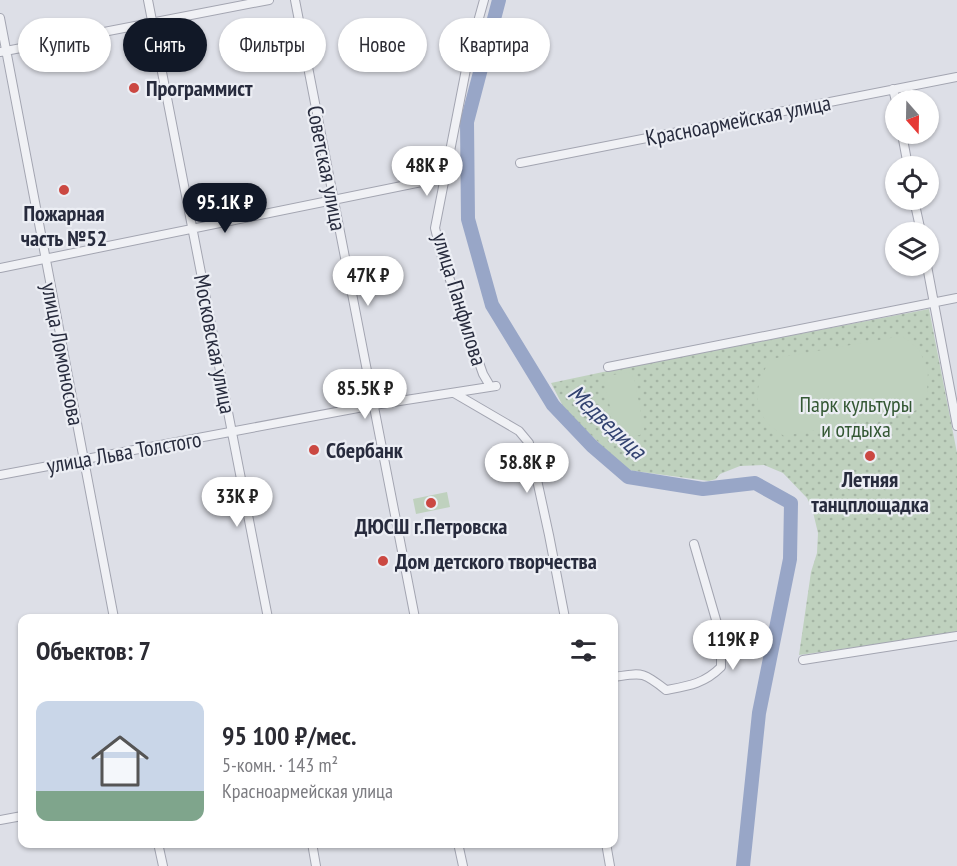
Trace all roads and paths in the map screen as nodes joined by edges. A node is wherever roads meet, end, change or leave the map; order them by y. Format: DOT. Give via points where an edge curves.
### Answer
graph roads {
  1 [pos="148,0"];
  2 [pos="269,0"];
  3 [pos="295,0"];
  4 [pos="484,0"];
  5 [pos="0,18"];
  6 [pos="152,18"];
  7 [pos="174,18"];
  8 [pos="123,28"];
  9 [pos="3,51"];
  10 [pos="163,72"];
  11 [pos="957,77"];
  12 [pos="893,89"];
  13 [pos="520,163"];
  14 [pos="446,177"];
  15 [pos="334,200"];
  16 [pos="192,227"];
  17 [pos="45,258"];
  18 [pos="0,268"];
  19 [pos="929,276"];
  20 [pos="957,298"];
  21 [pos="934,302"];
  22 [pos="608,367"];
  23 [pos="493,386"];
  24 [pos="454,393"];
  25 [pos="374,405"];
  26 [pos="957,426"];
  27 [pos="231,432"];
  28 [pos="83,459"];
  29 [pos="0,475"];
  30 [pos="694,544"];
  31 [pos="113,614"];
  32 [pos="267,614"];
  33 [pos="414,614"];
  34 [pos="564,614"];
  35 [pos="957,636"];
  36 [pos="803,660"];
  37 [pos="618,676"];
  38 [pos="18,817"];
  39 [pos="0,820"];
  40 [pos="159,848"];
  41 [pos="313,848"];
  42 [pos="459,848"];
  43 [pos="607,848"];
  44 [pos="163,866"];
  45 [pos="316,866"];
  46 [pos="462,866"];
  47 [pos="610,866"];
  1 -- 6 [label="street, Московская улица"];
  2 -- 7 [label="street"];
  3 -- 15 [label="street, Советская улица"];
  4 -- 14 [label="street, улица Панфилова" via="469,54"];
  5 -- 9 [label="street, улица Ломоносова"];
  8 -- 9 [label="street"];
  9 -- 17 [label="street, улица Ломоносова"];
  10 -- 16 [label="street, Московская улица"];
  11 -- 12 [label="street, Красноармейская улица"];
  12 -- 13 [label="street, Красноармейская улица"];
  14 -- 15 [label="street"];
  14 -- 23 [label="street, улица Панфилова" via="435,228 483,374"];
  15 -- 16 [label="street"];
  15 -- 25 [label="street, Советская улица"];
  16 -- 17 [label="street"];
  16 -- 27 [label="street, Московская улица"];
  17 -- 18 [label="street"];
  17 -- 28 [label="street, улица Ломоносова"];
  19 -- 21 [label="street"];
  20 -- 21 [label="street"];
  21 -- 22 [label="street"];
  21 -- 26 [label="street"];
  23 -- 24 [label="street, улица Льва Толстого"];
  24 -- 25 [label="street, улица Льва Толстого"];
  24 -- 34 [label="street, улица Панфилова" via="519,431 529,443"];
  25 -- 27 [label="street, улица Льва Толстого"];
  25 -- 33 [label="street, Советская улица"];
  27 -- 28 [label="street, улица Льва Толстого"];
  27 -- 32 [label="street, Московская улица"];
  28 -- 29 [label="street, улица Льва Толстого"];
  28 -- 31 [label="street, улица Ломоносова"];
  30 -- 37 [label="street" via="721,637 721,667 710,678 666,690 642,673"];
  35 -- 36 [label="street"];
  38 -- 39 [label="street"];
  40 -- 44 [label="street"];
  41 -- 45 [label="street"];
  42 -- 46 [label="street"];
  43 -- 47 [label="street"];
}
